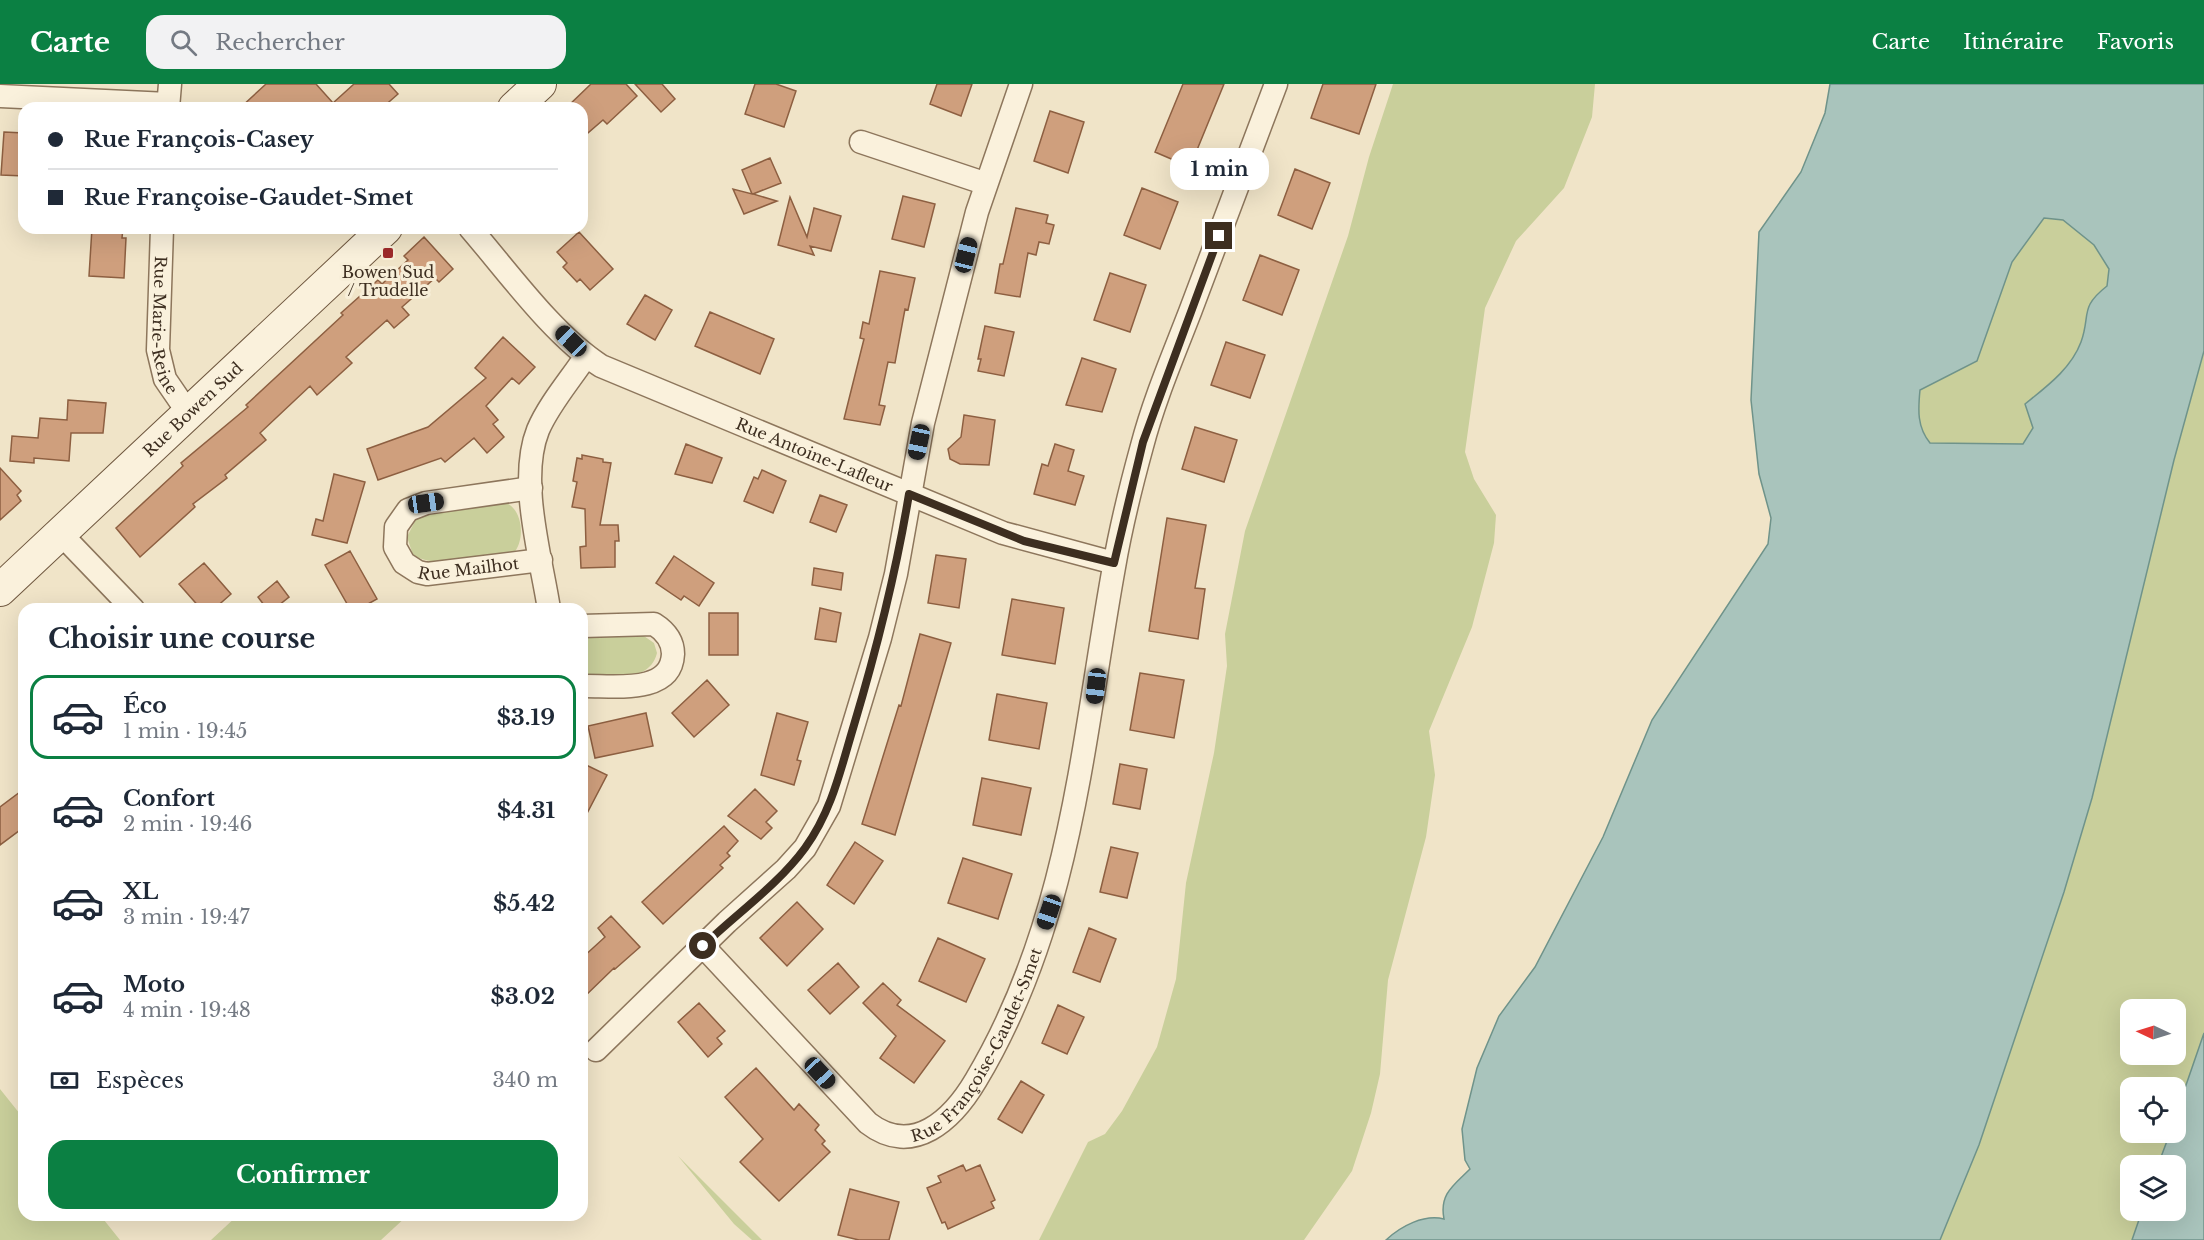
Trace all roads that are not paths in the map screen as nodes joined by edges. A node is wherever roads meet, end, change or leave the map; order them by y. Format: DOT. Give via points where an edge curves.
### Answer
graph roads {
  1 [pos="540,84"];
  2 [pos="1020,84"];
  3 [pos="1276,84"];
  4 [pos="0,96"];
  5 [pos="168,99"];
  6 [pos="520,102"];
  7 [pos="861,142"];
  8 [pos="984,183"];
  9 [pos="162,234"];
  10 [pos="380,234"];
  11 [pos="475,234"];
  12 [pos="586,356"];
  13 [pos="189,414"];
  14 [pos="531,488"];
  15 [pos="909,494"];
  16 [pos="60,533"];
  17 [pos="541,560"];
  18 [pos="1114,563"];
  19 [pos="0,591"];
  20 [pos="127,603"];
  21 [pos="548,603"];
  22 [pos="588,627"];
  23 [pos="588,686"];
  24 [pos="703,946"];
  25 [pos="596,1050"];
  1 -- 6 [label="street"];
  2 -- 8 [label="street"];
  3 -- 18 [label="street, Rue Françoise-Gaudet-Smet" via="1143,442"];
  4 -- 5 [label="street"];
  7 -- 8 [label="street"];
  8 -- 15 [label="street" via="932,385"];
  9 -- 13 [label="street, Rue Marie-Reine" via="158,350 165,379"];
  10 -- 13 [label="street, Rue Bowen Sud"];
  11 -- 12 [label="street, Rue Antoine-Lafleur"];
  12 -- 14 [label="street, Rue Mailhot" via="539,429 530,468"];
  12 -- 15 [label="street, Rue Antoine-Lafleur" via="621,375"];
  13 -- 16 [label="street, Rue Bowen Sud"];
  14 -- 17 [label="street, Rue Mailhot"];
  14 -- 17 [label="street, Rue Mailhot" via="416,505 400,518 395,547 404,562 427,574"];
  15 -- 18 [label="street, Rue Antoine-Lafleur" via="1024,541"];
  15 -- 24 [label="street" via="896,574 880,638 829,806 805,848"];
  16 -- 19 [label="street, Rue Bowen Sud"];
  16 -- 20 [label="street"];
  17 -- 21 [label="street, Rue Mailhot"];
  18 -- 24 [label="street, Rue Françoise-Gaudet-Smet" via="1078,790 1049,912 1000,1040 967,1096 949,1117 918,1135 880,1133"];
  22 -- 23 [label="street" via="654,624 669,638 673,657 665,674 650,684"];
  24 -- 25 [label="street"];
}
